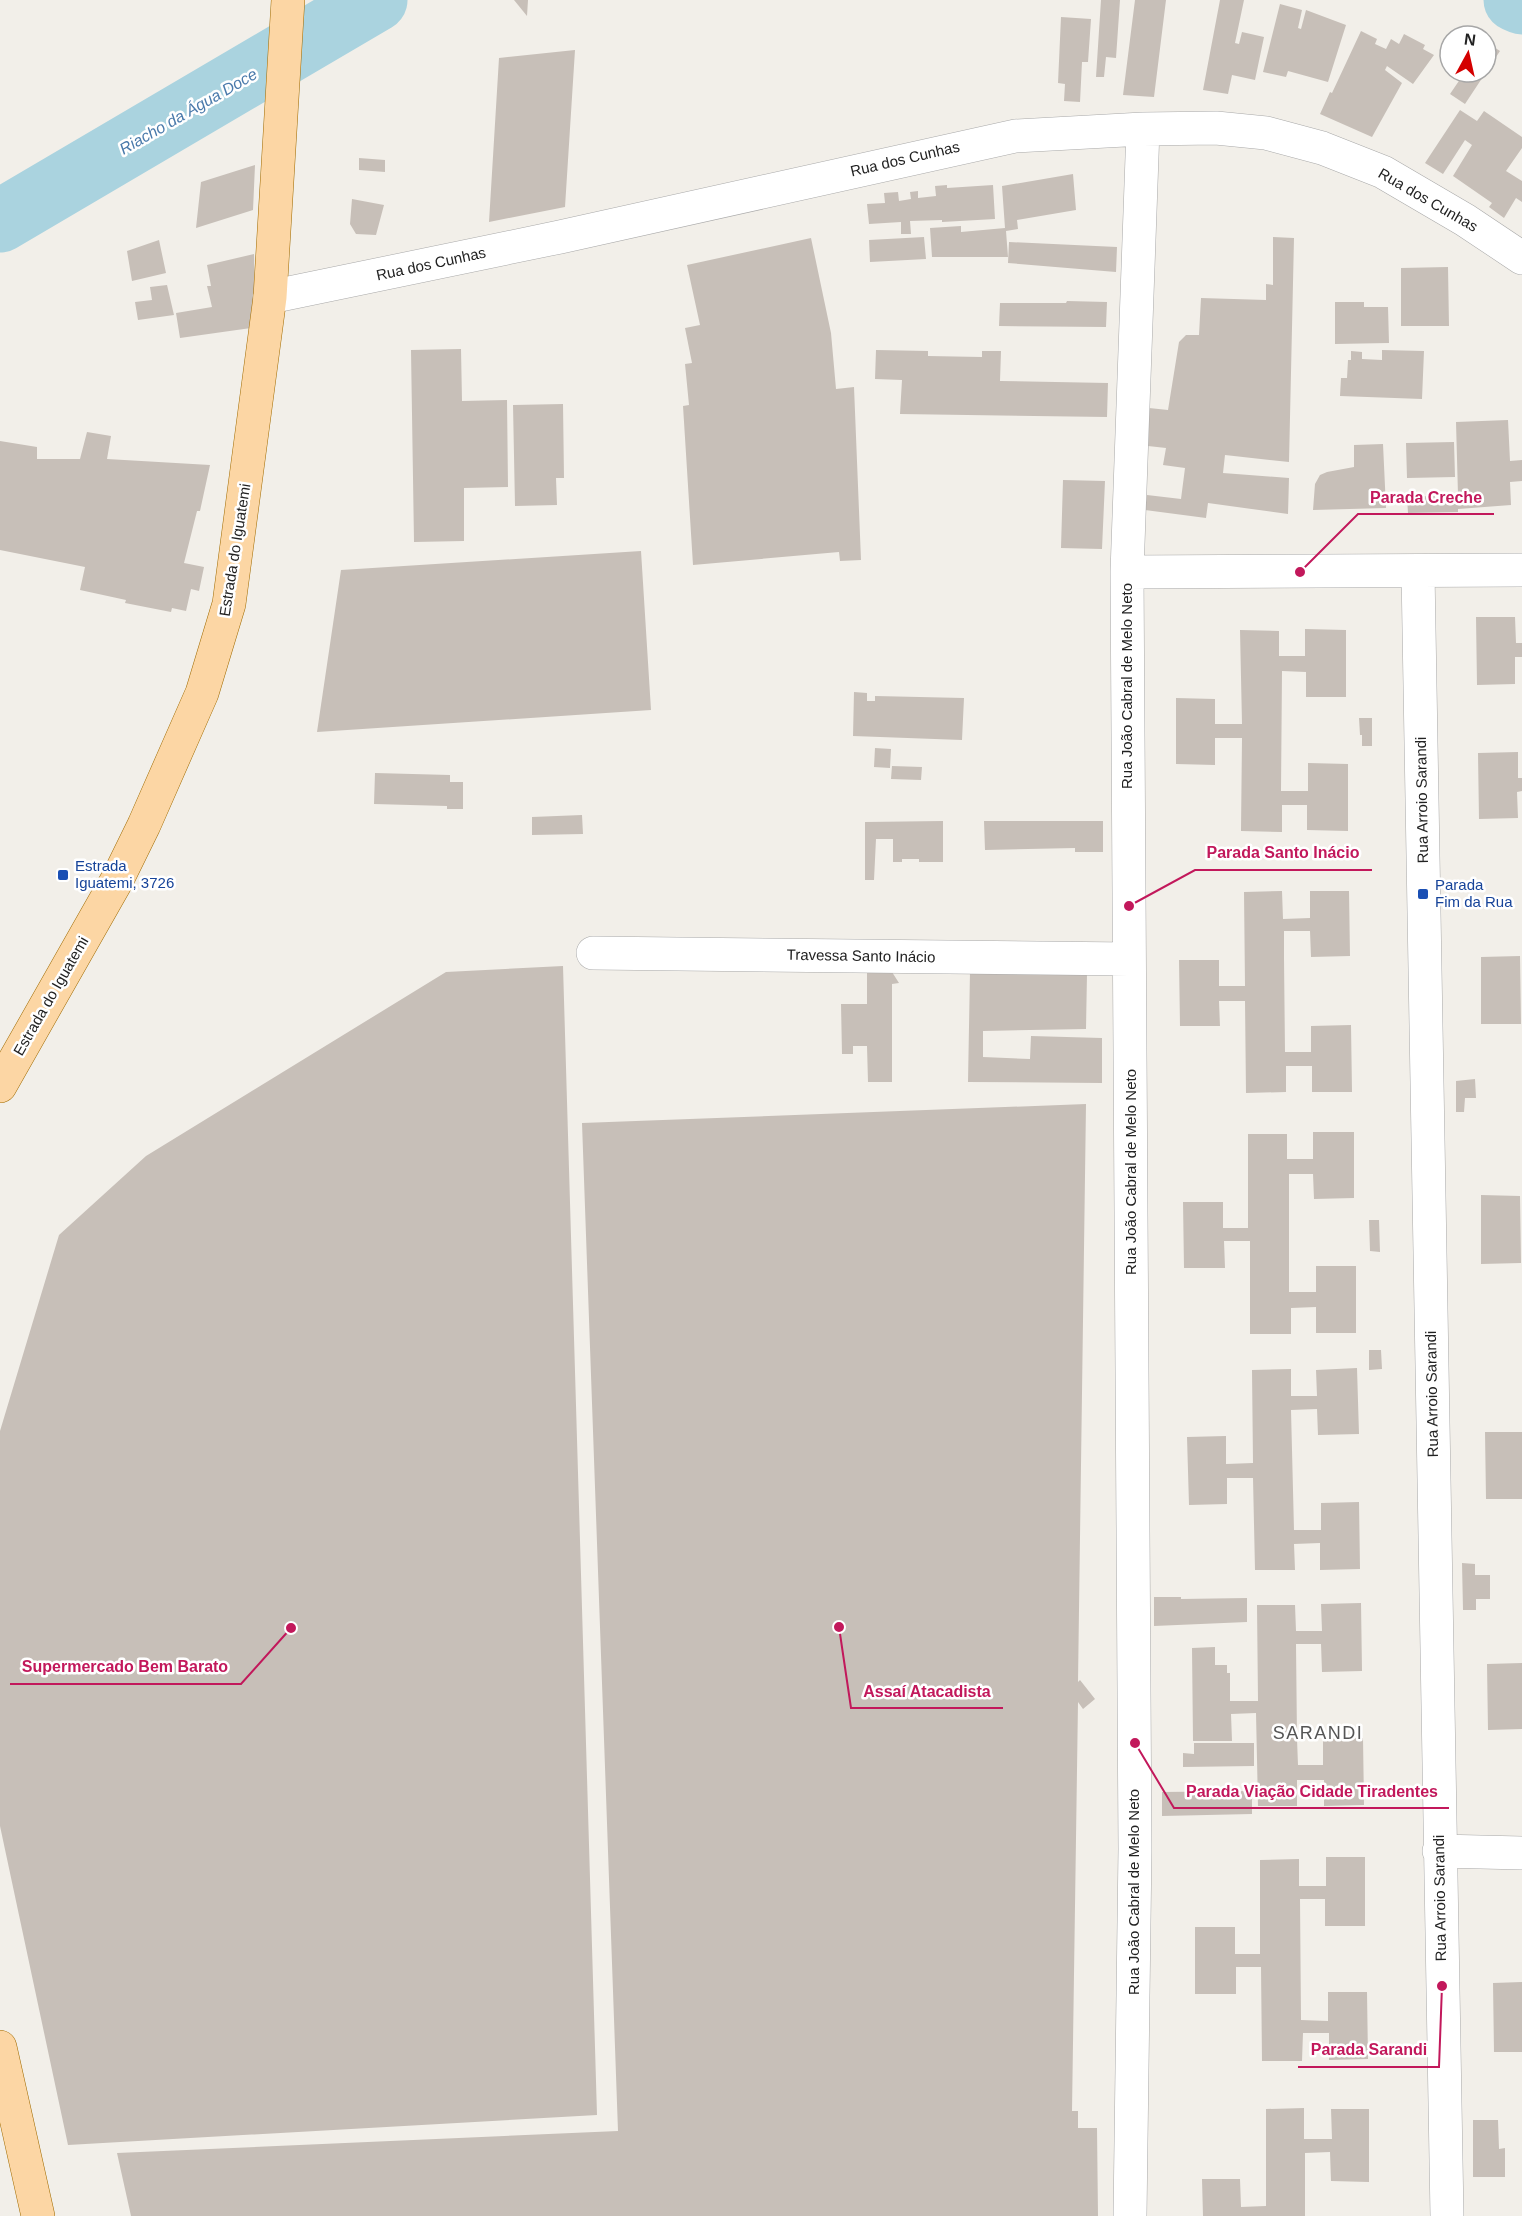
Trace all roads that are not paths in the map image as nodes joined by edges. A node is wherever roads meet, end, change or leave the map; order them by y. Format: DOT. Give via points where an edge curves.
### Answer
graph roads {
  1 [pos="288,0"];
  2 [pos="1143,129"];
  3 [pos="1522,258"];
  4 [pos="270,297"];
  5 [pos="1522,570"];
  6 [pos="1127,572"];
  7 [pos="1418,572"];
  8 [pos="593,952"];
  9 [pos="1129,959"];
  10 [pos="0,1086"];
  11 [pos="1439,1851"];
  12 [pos="1522,1852"];
  13 [pos="0,2047"];
  14 [pos="38,2216"];
  15 [pos="1130,2216"];
  16 [pos="1447,2216"];
  1 -- 4 [label="main road, Estrada do Iguatemi"];
  2 -- 3 [label="street, Rua dos Cunhas" via="1216,128 1266,133 1322,148 1383,172"];
  2 -- 4 [label="street, Rua dos Cunhas" via="1004,138"];
  2 -- 6 [label="street, Rua João Cabral de Melo Neto"];
  4 -- 10 [label="main road, Estrada do Iguatemi" via="229,604 202,693 117,880"];
  5 -- 7 [label="street"];
  6 -- 7 [label="street"];
  6 -- 9 [label="street, Rua João Cabral de Melo Neto"];
  7 -- 11 [label="street, Rua Arroio Sarandi"];
  8 -- 9 [label="street, Travessa Santo Inácio"];
  9 -- 15 [label="street, Rua João Cabral de Melo Neto" via="1135,1849"];
  11 -- 12 [label="street"];
  11 -- 16 [label="street, Rua Arroio Sarandi"];
  13 -- 14 [label="main road"];
}
